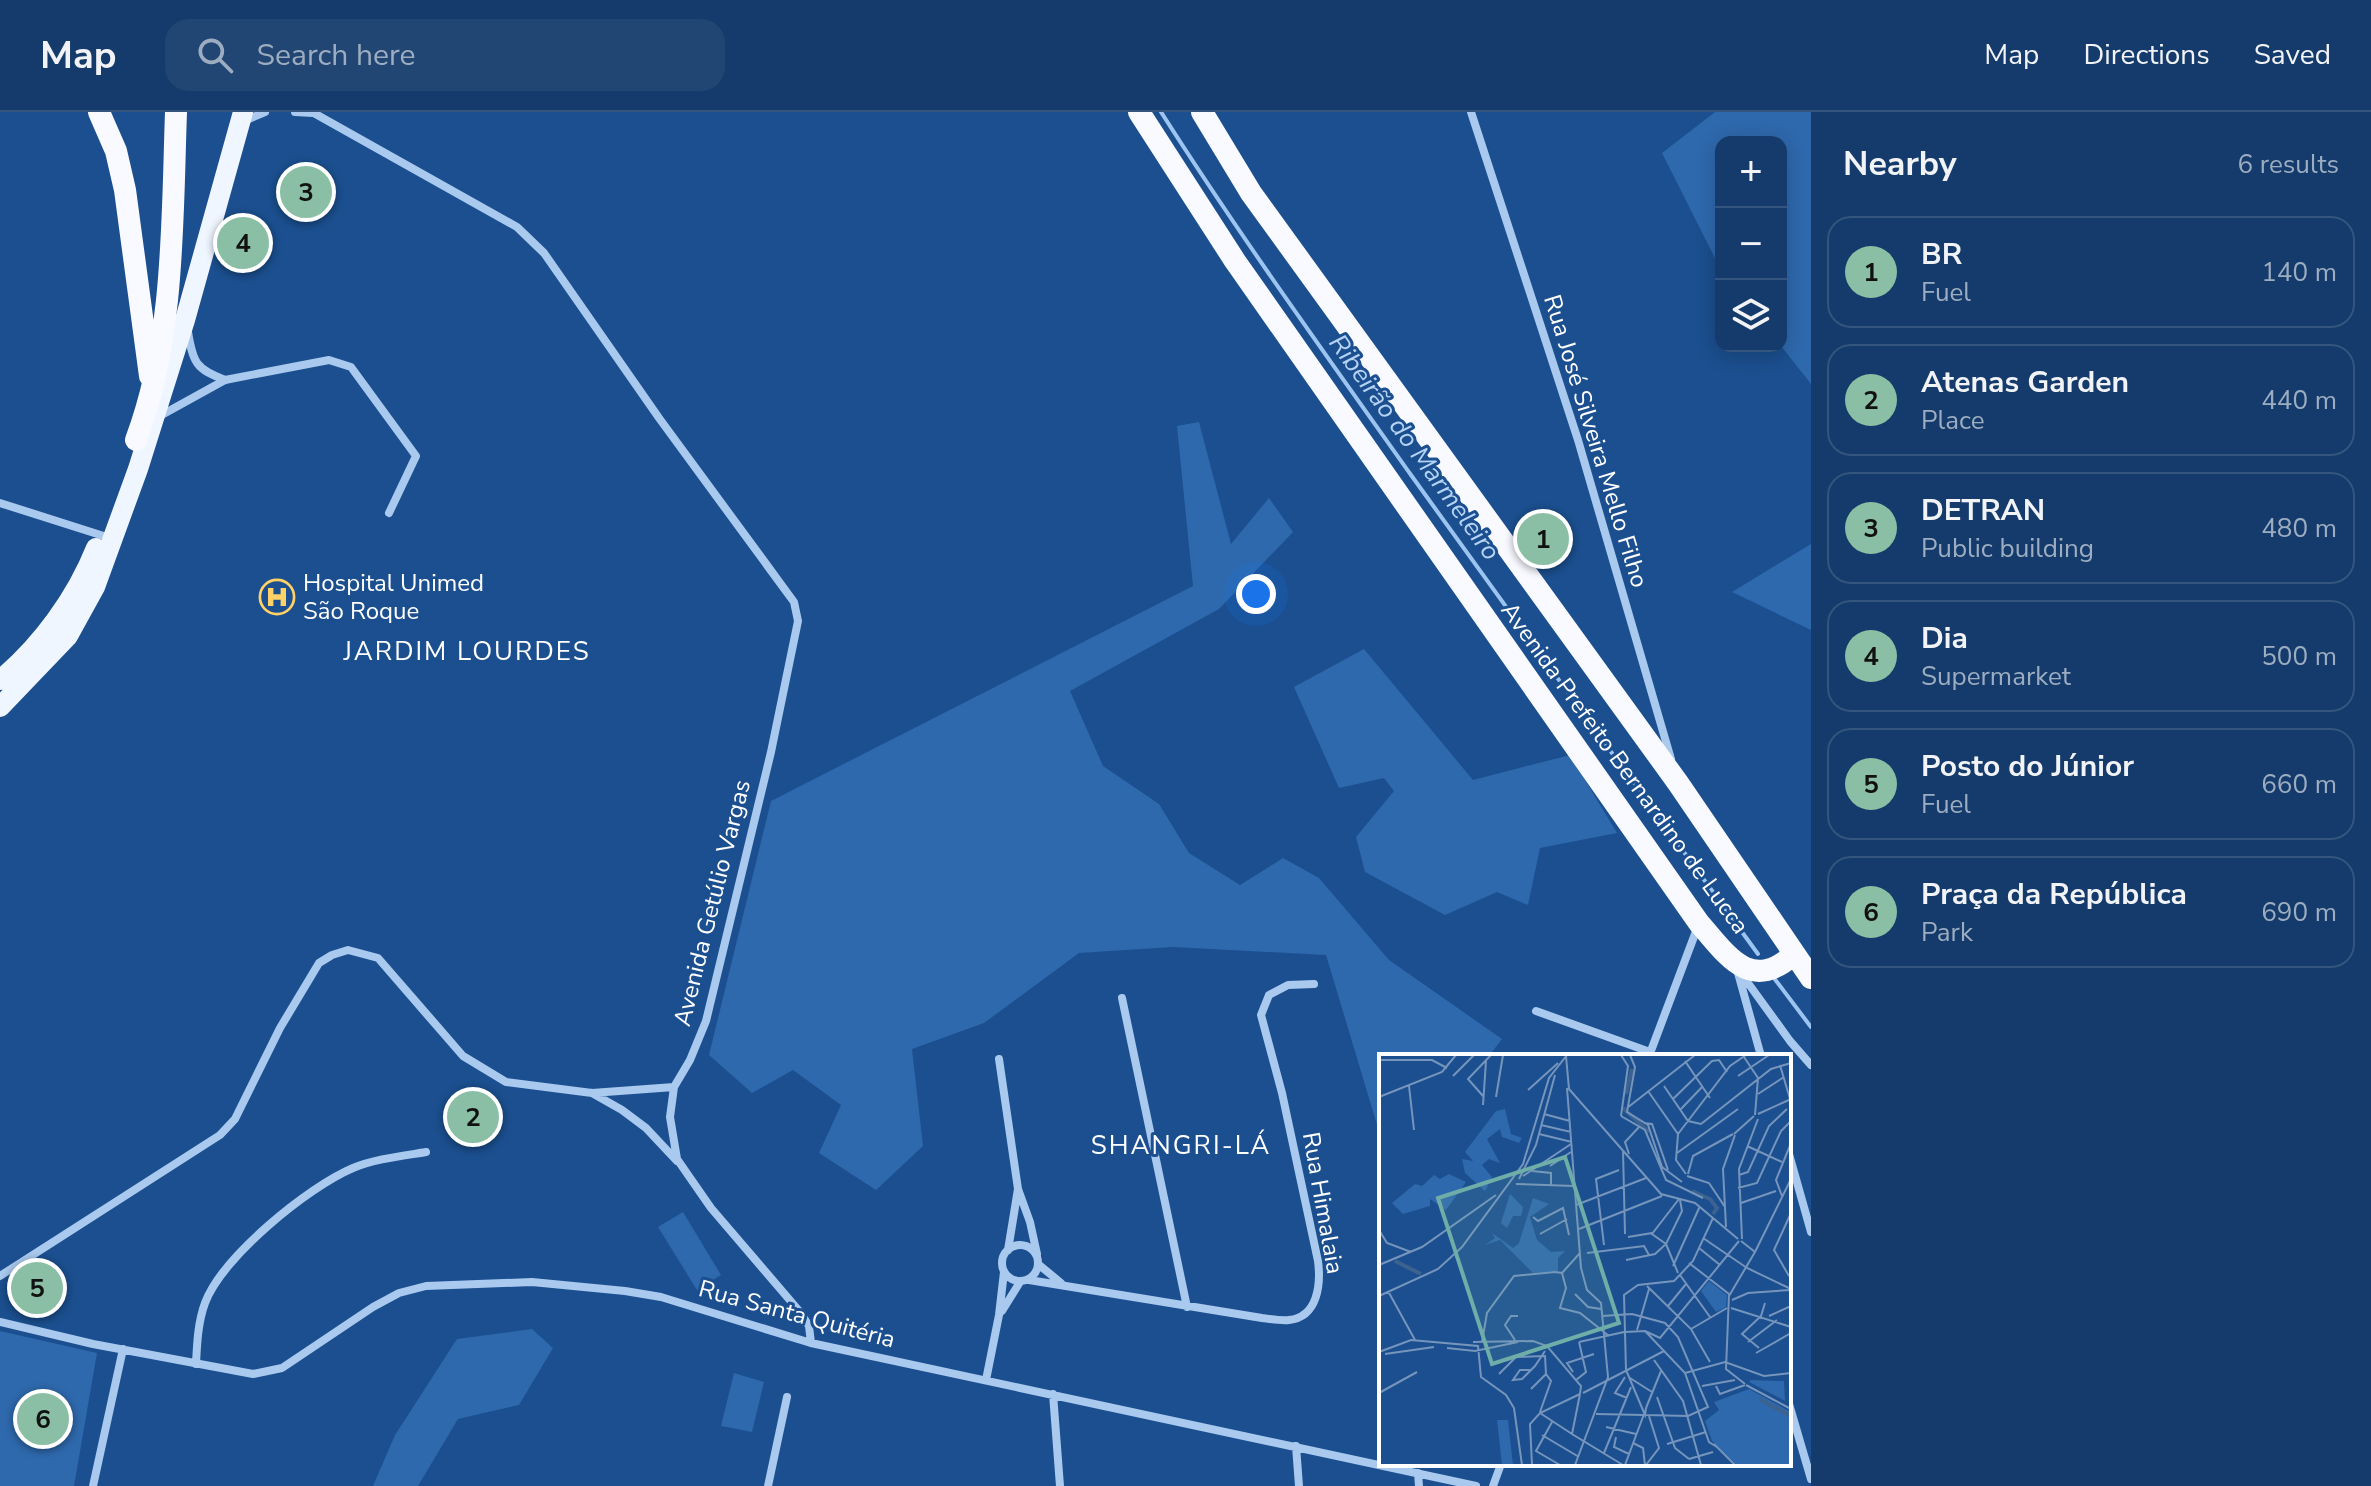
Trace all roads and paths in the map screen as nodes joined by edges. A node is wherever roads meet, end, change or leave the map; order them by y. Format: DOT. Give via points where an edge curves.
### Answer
graph roads {
  1 [pos="99,112"];
  2 [pos="176,112"];
  3 [pos="265,112"];
  4 [pos="295,112"];
  5 [pos="1139,112"];
  6 [pos="1202,112"];
  7 [pos="1471,112"];
  8 [pos="313,113"];
  9 [pos="242,117"];
  10 [pos="185,320"];
  11 [pos="225,380"];
  12 [pos="151,386"];
  13 [pos="154,419"];
  14 [pos="136,440"];
  15 [pos="0,503"];
  16 [pos="389,513"];
  17 [pos="107,537"];
  18 [pos="0,680"];
  19 [pos="0,707"];
  20 [pos="1678,783"];
  21 [pos="1699,923"];
  22 [pos="1793,955"];
  23 [pos="1735,965"];
  24 [pos="1811,978"];
  25 [pos="1314,984"];
  26 [pos="1122,998"];
  27 [pos="1536,1011"];
  28 [pos="1650,1054"];
  29 [pos="1760,1054"];
  30 [pos="999,1059"];
  31 [pos="1811,1065"];
  32 [pos="674,1087"];
  33 [pos="592,1093"];
  34 [pos="426,1152"];
  35 [pos="1791,1161"];
  36 [pos="681,1164"];
  37 [pos="1018,1189"];
  38 [pos="1811,1232"];
  39 [pos="1008,1250"];
  40 [pos="1038,1259"];
  41 [pos="1004,1272"];
  42 [pos="0,1276"];
  43 [pos="1024,1281"];
  44 [pos="1061,1283"];
  45 [pos="1187,1307"];
  46 [pos="999,1315"];
  47 [pos="0,1322"];
  48 [pos="811,1343"];
  49 [pos="123,1349"];
  50 [pos="196,1364"];
  51 [pos="986,1380"];
  52 [pos="1053,1394"];
  53 [pos="787,1397"];
  54 [pos="1791,1411"];
  55 [pos="1296,1446"];
  56 [pos="1379,1464"];
  57 [pos="1386,1466"];
  58 [pos="1500,1466"];
  59 [pos="1418,1473"];
  60 [pos="1811,1479"];
  61 [pos="93,1486"];
  62 [pos="768,1486"];
  63 [pos="1060,1486"];
  64 [pos="1299,1486"];
  65 [pos="1419,1486"];
  66 [pos="1476,1486"];
  67 [pos="1493,1486"];
  1 -- 12 [label="highway" via="125,190"];
  2 -- 12 [label="highway" via="170,280"];
  3 -- 9 [label="street"];
  4 -- 8 [label="street, Avenida Getúlio Vargas"];
  5 -- 21 [label="highway, Avenida Prefeito Bernardino de Lucca" via="1235,261"];
  6 -- 20 [label="highway, Avenida Prefeito Bernardino de Lucca" via="1260,205"];
  7 -- 20 [label="street, Rua José Silveira Mello Filho" via="1578,440"];
  8 -- 32 [label="street, Avenida Getúlio Vargas" via="517,227 544,253 794,602 798,621 739,888 706,1021"];
  9 -- 10 [label="main road"];
  10 -- 11 [label="street" via="192,357 204,372"];
  10 -- 13 [label="main road"];
  11 -- 13 [label="street"];
  11 -- 16 [label="street" via="329,360 351,367 416,456"];
  12 -- 14 [label="highway"];
  13 -- 17 [label="main road"];
  14 -- 17 [label="main road"];
  15 -- 17 [label="street"];
  17 -- 18 [label="main road" via="74,594"];
  17 -- 19 [label="main road" via="95,587 68,636"];
  20 -- 22 [label="highway, Avenida Prefeito Bernardino de Lucca"];
  21 -- 23 [label="highway, Avenida Prefeito Bernardino de Lucca"];
  21 -- 28 [label="street"];
  22 -- 23 [label="highway, Avenida Prefeito Bernardino de Lucca" via="1766,970"];
  22 -- 24 [label="highway, Avenida Prefeito Bernardino de Lucca"];
  23 -- 29 [label="street"];
  23 -- 31 [label="street"];
  25 -- 45 [label="street, Rua Himalaia" via="1288,985 1269,995 1261,1015 1318,1261 1317,1297 1308,1311 1291,1320"];
  26 -- 45 [label="street"];
  27 -- 28 [label="street"];
  30 -- 37 [label="street"];
  32 -- 33 [label="street"];
  32 -- 36 [label="street" via="672,1139"];
  33 -- 36 [label="street" via="646,1128"];
  33 -- 42 [label="street" via="506,1082 463,1056 378,958 340,952 319,963 235,1119 220,1135"];
  34 -- 50 [label="street" via="353,1168 257,1233 205,1300"];
  35 -- 38 [label="street"];
  36 -- 48 [label="street" via="711,1208 800,1312"];
  37 -- 39 [label="street"];
  37 -- 40 [label="street"];
  39 -- 40 [label="street" via="1021,1245"];
  39 -- 41 [label="street"];
  40 -- 43 [label="street" via="1036,1273"];
  40 -- 44 [label="street, Rua Himalaia"];
  41 -- 43 [label="street"];
  41 -- 46 [label="street"];
  43 -- 44 [label="street, Rua Himalaia"];
  43 -- 46 [label="street"];
  44 -- 45 [label="street, Rua Himalaia"];
  46 -- 51 [label="street"];
  47 -- 49 [label="street, Rua Santa Quitéria"];
  48 -- 50 [label="street, Rua Santa Quitéria" via="661,1297 532,1282 426,1286 399,1293 282,1368 253,1374"];
  48 -- 51 [label="street, Rua Santa Quitéria"];
  49 -- 50 [label="street, Rua Santa Quitéria"];
  49 -- 61 [label="street"];
  51 -- 52 [label="street, Rua Santa Quitéria"];
  52 -- 55 [label="street, Rua Santa Quitéria"];
  52 -- 63 [label="street"];
  53 -- 62 [label="street"];
  54 -- 60 [label="street"];
  55 -- 56 [label="street, Rua Santa Quitéria"];
  55 -- 64 [label="street"];
  57 -- 59 [label="street, Rua Santa Quitéria"];
  58 -- 67 [label="street"];
  59 -- 65 [label="street"];
  59 -- 66 [label="street, Rua Santa Quitéria"];
}
